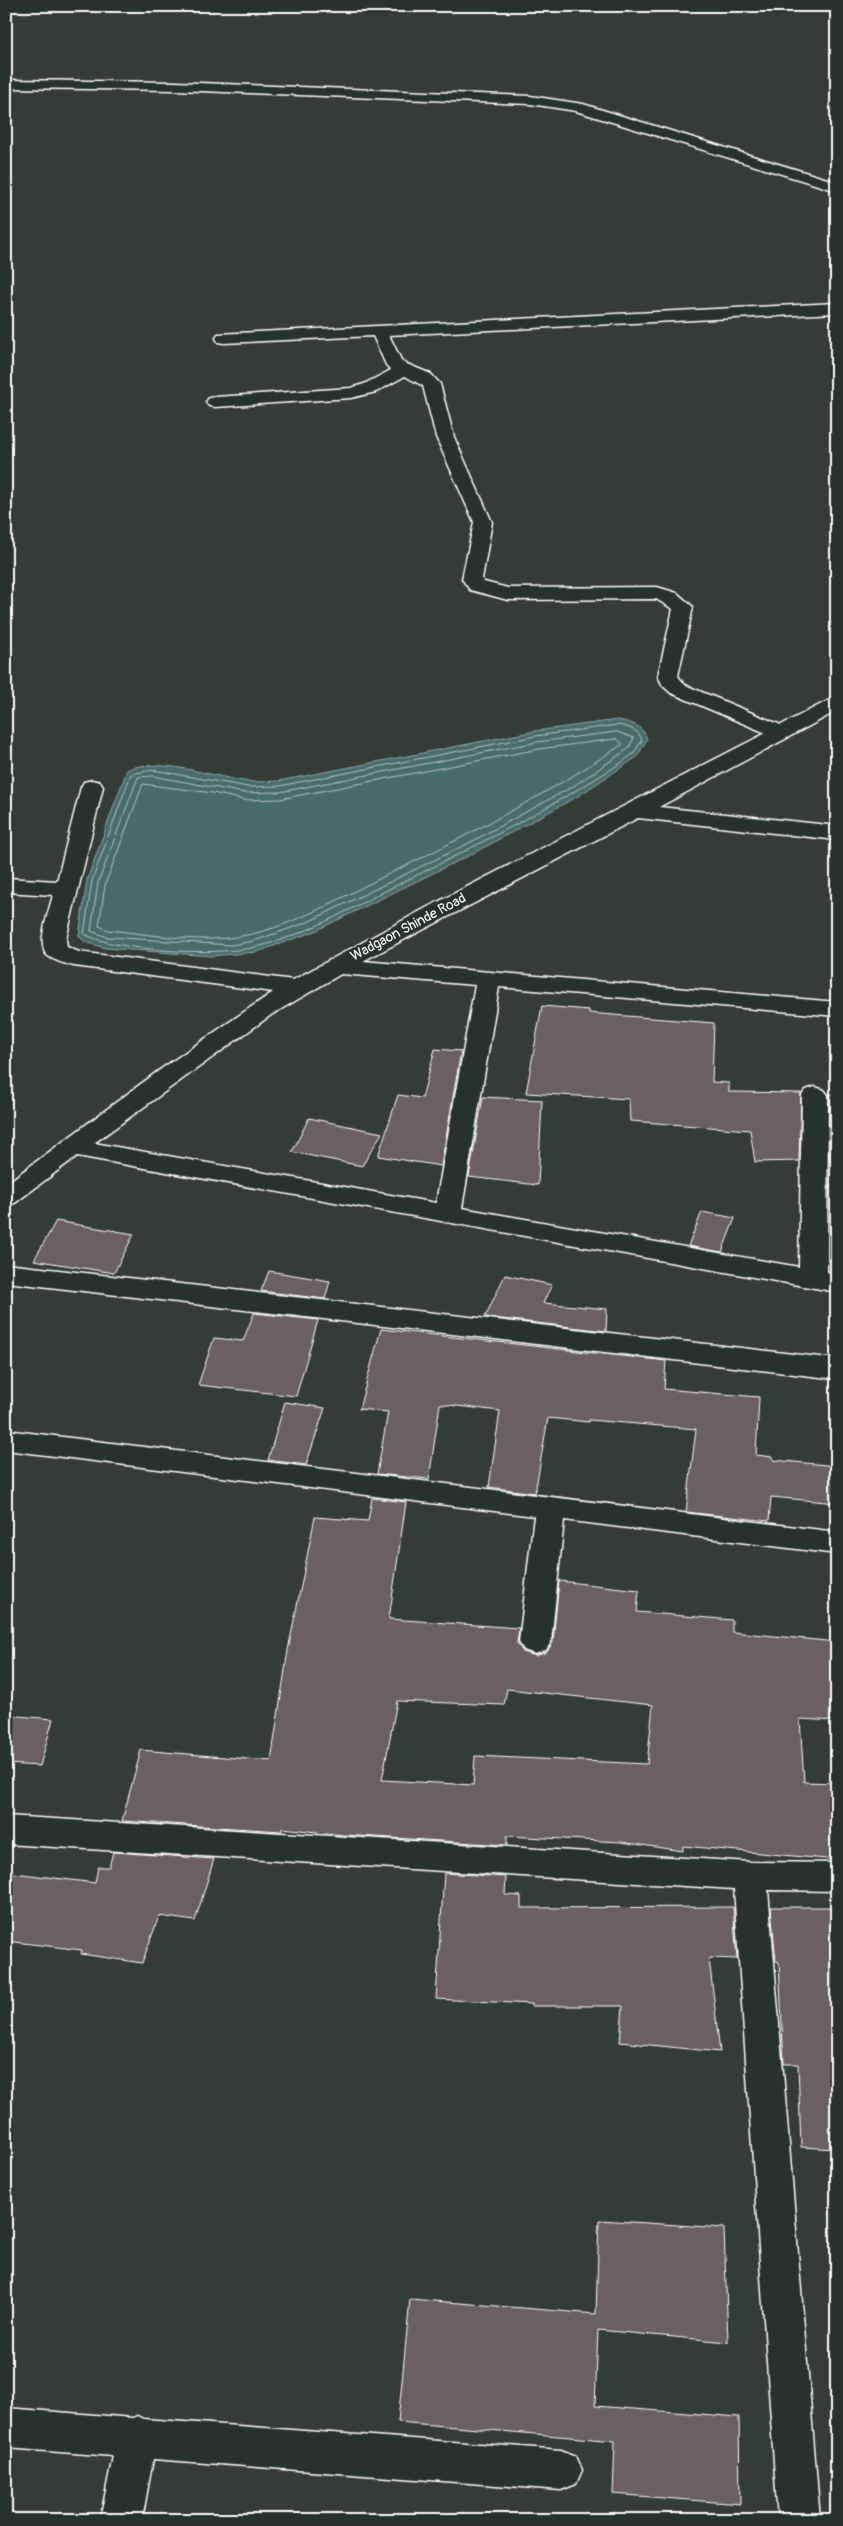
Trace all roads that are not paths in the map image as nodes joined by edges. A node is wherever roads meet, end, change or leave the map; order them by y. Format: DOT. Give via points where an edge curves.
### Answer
graph roads {
  1 [pos="6,84"];
  2 [pos="837,187"];
  3 [pos="837,308"];
  4 [pos="379,332"];
  5 [pos="224,338"];
  6 [pos="403,370"];
  7 [pos="215,402"];
  8 [pos="837,702"];
  9 [pos="783,734"];
  10 [pos="92,788"];
  11 [pos="636,811"];
  12 [pos="837,833"];
  13 [pos="6,886"];
  14 [pos="66,889"];
  15 [pos="336,966"];
  16 [pos="488,980"];
  17 [pos="296,988"];
  18 [pos="837,1009"];
  19 [pos="815,1095"];
  20 [pos="71,1147"];
  21 [pos="6,1197"];
  22 [pos="448,1214"];
  23 [pos="6,1273"];
  24 [pos="825,1281"];
  25 [pos="837,1369"];
  26 [pos="6,1440"];
  27 [pos="550,1508"];
  28 [pos="837,1543"];
  29 [pos="535,1642"];
  30 [pos="6,1830"];
  31 [pos="750,1876"];
  32 [pos="837,1877"];
  33 [pos="6,2428"];
  34 [pos="137,2436"];
  35 [pos="560,2470"];
  36 [pos="121,2520"];
  37 [pos="799,2520"];
  1 -- 2 [label="street" via="530,100 578,107"];
  3 -- 4 [label="street" via="661,314"];
  4 -- 5 [label="street"];
  4 -- 6 [label="street" via="395,365"];
  6 -- 7 [label="street" via="370,388 351,393"];
  6 -- 9 [label="street" via="425,378 431,384 445,437 481,513 482,530 472,579 477,586 508,594 649,593 670,597 683,607 668,676 670,682 678,689"];
  8 -- 9 [label="street, Wadgaon Shinde Road"];
  9 -- 11 [label="street, Wadgaon Shinde Road"];
  10 -- 14 [label="street"];
  11 -- 12 [label="street"];
  11 -- 15 [label="street, Wadgaon Shinde Road" via="404,928"];
  13 -- 14 [label="street"];
  14 -- 17 [label="street" via="54,938 56,950 74,959"];
  15 -- 16 [label="street"];
  15 -- 17 [label="street, Wadgaon Shinde Road"];
  16 -- 18 [label="street"];
  16 -- 22 [label="street"];
  17 -- 20 [label="street, Wadgaon Shinde Road" via="146,1090"];
  19 -- 24 [label="street"];
  20 -- 21 [label="street, Wadgaon Shinde Road"];
  20 -- 22 [label="street"];
  22 -- 24 [label="street"];
  23 -- 25 [label="street"];
  26 -- 27 [label="street"];
  27 -- 28 [label="street"];
  27 -- 29 [label="street"];
  30 -- 31 [label="street"];
  31 -- 32 [label="street"];
  31 -- 37 [label="street"];
  33 -- 34 [label="street"];
  34 -- 35 [label="street"];
  34 -- 36 [label="street"];
}
